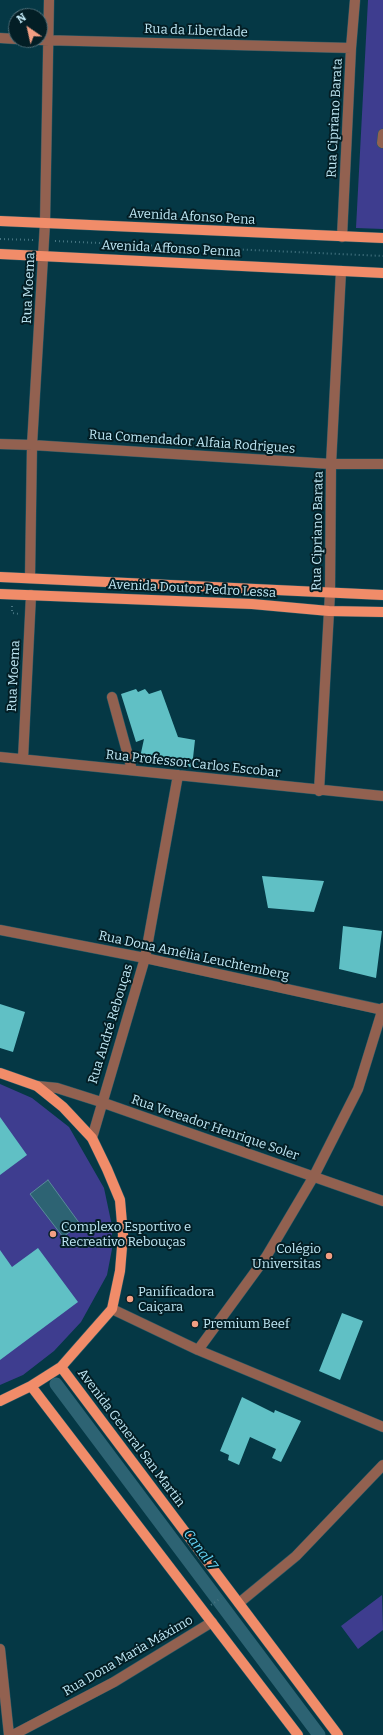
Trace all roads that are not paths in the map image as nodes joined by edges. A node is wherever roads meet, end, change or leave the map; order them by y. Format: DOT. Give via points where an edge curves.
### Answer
graph roads {
  1 [pos="355,0"];
  2 [pos="48,40"];
  3 [pos="44,48"];
  4 [pos="351,48"];
  5 [pos="0,221"];
  6 [pos="46,223"];
  7 [pos="342,237"];
  8 [pos="383,238"];
  9 [pos="0,254"];
  10 [pos="44,256"];
  11 [pos="341,271"];
  12 [pos="383,273"];
  13 [pos="0,444"];
  14 [pos="32,445"];
  15 [pos="331,464"];
  16 [pos="383,464"];
  17 [pos="0,577"];
  18 [pos="30,578"];
  19 [pos="330,593"];
  20 [pos="0,594"];
  21 [pos="31,595"];
  22 [pos="383,595"];
  23 [pos="329,611"];
  24 [pos="383,612"];
  25 [pos="112,697"];
  26 [pos="0,757"];
  27 [pos="23,759"];
  28 [pos="132,770"];
  29 [pos="178,775"];
  30 [pos="319,791"];
  31 [pos="383,796"];
  32 [pos="0,930"];
  33 [pos="145,958"];
  34 [pos="383,1009"];
  35 [pos="0,1073"];
  36 [pos="37,1086"];
  37 [pos="101,1102"];
  38 [pos="92,1138"];
  39 [pos="314,1176"];
  40 [pos="383,1201"];
  41 [pos="112,1309"];
  42 [pos="198,1350"];
  43 [pos="61,1367"];
  44 [pos="31,1386"];
  45 [pos="0,1401"];
  46 [pos="383,1427"];
  47 [pos="383,1465"];
  48 [pos="239,1603"];
  49 [pos="212,1622"];
  50 [pos="0,1649"];
  51 [pos="9,1735"];
  52 [pos="13,1735"];
  53 [pos="298,1735"];
  54 [pos="338,1735"];
  1 -- 4 [label="street, Rua Cipriano Barata"];
  2 -- 4 [label="street, Rua da Liberdade"];
  3 -- 6 [label="street, Rua Moema"];
  4 -- 7 [label="street, Rua Cipriano Barata"];
  5 -- 6 [label="main road, Avenida Afonso Pena"];
  6 -- 7 [label="main road, Avenida Afonso Pena"];
  6 -- 10 [label="street, Rua Moema"];
  7 -- 8 [label="main road, Avenida Afonso Pena"];
  9 -- 10 [label="main road, Avenida Affonso Penna"];
  10 -- 11 [label="main road, Avenida Affonso Penna"];
  10 -- 14 [label="street, Rua Moema"];
  11 -- 12 [label="main road, Avenida Affonso Penna"];
  11 -- 15 [label="street, Rua Cipriano Barata"];
  13 -- 14 [label="street, Rua Comendador Alfaia Rodrigues"];
  14 -- 15 [label="street, Rua Comendador Alfaia Rodrigues"];
  14 -- 18 [label="street, Rua Moema"];
  15 -- 16 [label="street, Rua Comendador Alfaia Rodrigues"];
  15 -- 19 [label="street, Rua Cipriano Barata"];
  17 -- 18 [label="main road, Avenida Doutor Pedro Lessa"];
  18 -- 19 [label="main road, Avenida Doutor Pedro Lessa"];
  19 -- 22 [label="main road, Avenida Doutor Pedro Lessa"];
  19 -- 23 [label="street, Rua Cipriano Barata"];
  20 -- 21 [label="main road, Avenida Doutor Pedro Lessa"];
  21 -- 23 [label="main road, Avenida Doutor Pedro Lessa" via="252,604"];
  21 -- 27 [label="street, Rua Moema"];
  23 -- 24 [label="main road, Avenida Doutor Pedro Lessa"];
  23 -- 30 [label="street, Rua Cipriano Barata"];
  25 -- 28 [label="street"];
  26 -- 27 [label="street, Rua Professor Carlos Escobar"];
  27 -- 28 [label="street, Rua Professor Carlos Escobar"];
  28 -- 29 [label="street, Rua Professor Carlos Escobar"];
  29 -- 30 [label="street, Rua Professor Carlos Escobar"];
  29 -- 33 [label="street, Rua André Rebouças"];
  30 -- 31 [label="street, Rua Professor Carlos Escobar"];
  32 -- 33 [label="street, Rua Dona Amélia Leuchtemberg"];
  33 -- 34 [label="street, Rua Dona Amélia Leuchtemberg"];
  33 -- 37 [label="street, Rua André Rebouças"];
  34 -- 39 [label="street" via="358,1088"];
  35 -- 36 [label="main road"];
  36 -- 37 [label="street, Rua Vereador Henrique Soler" via="57,1088"];
  36 -- 38 [label="main road" via="63,1107"];
  37 -- 38 [label="street, Rua André Rebouças"];
  37 -- 39 [label="street, Rua Vereador Henrique Soler"];
  38 -- 41 [label="main road" via="120,1200 123,1236 120,1271"];
  39 -- 40 [label="street, Rua Vereador Henrique Soler"];
  39 -- 42 [label="street" via="266,1257"];
  41 -- 42 [label="street"];
  41 -- 43 [label="main road"];
  42 -- 46 [label="street"];
  43 -- 44 [label="main road"];
  43 -- 48 [label="main road, Avenida General San Martin"];
  44 -- 45 [label="main road"];
  44 -- 49 [label="main road"];
  47 -- 48 [label="street" via="296,1556"];
  48 -- 54 [label="main road, Avenida General San Martin"];
  49 -- 52 [label="street, Rua Dona Maria Máximo" via="114,1682"];
  49 -- 53 [label="main road"];
  50 -- 51 [label="street"];
}
